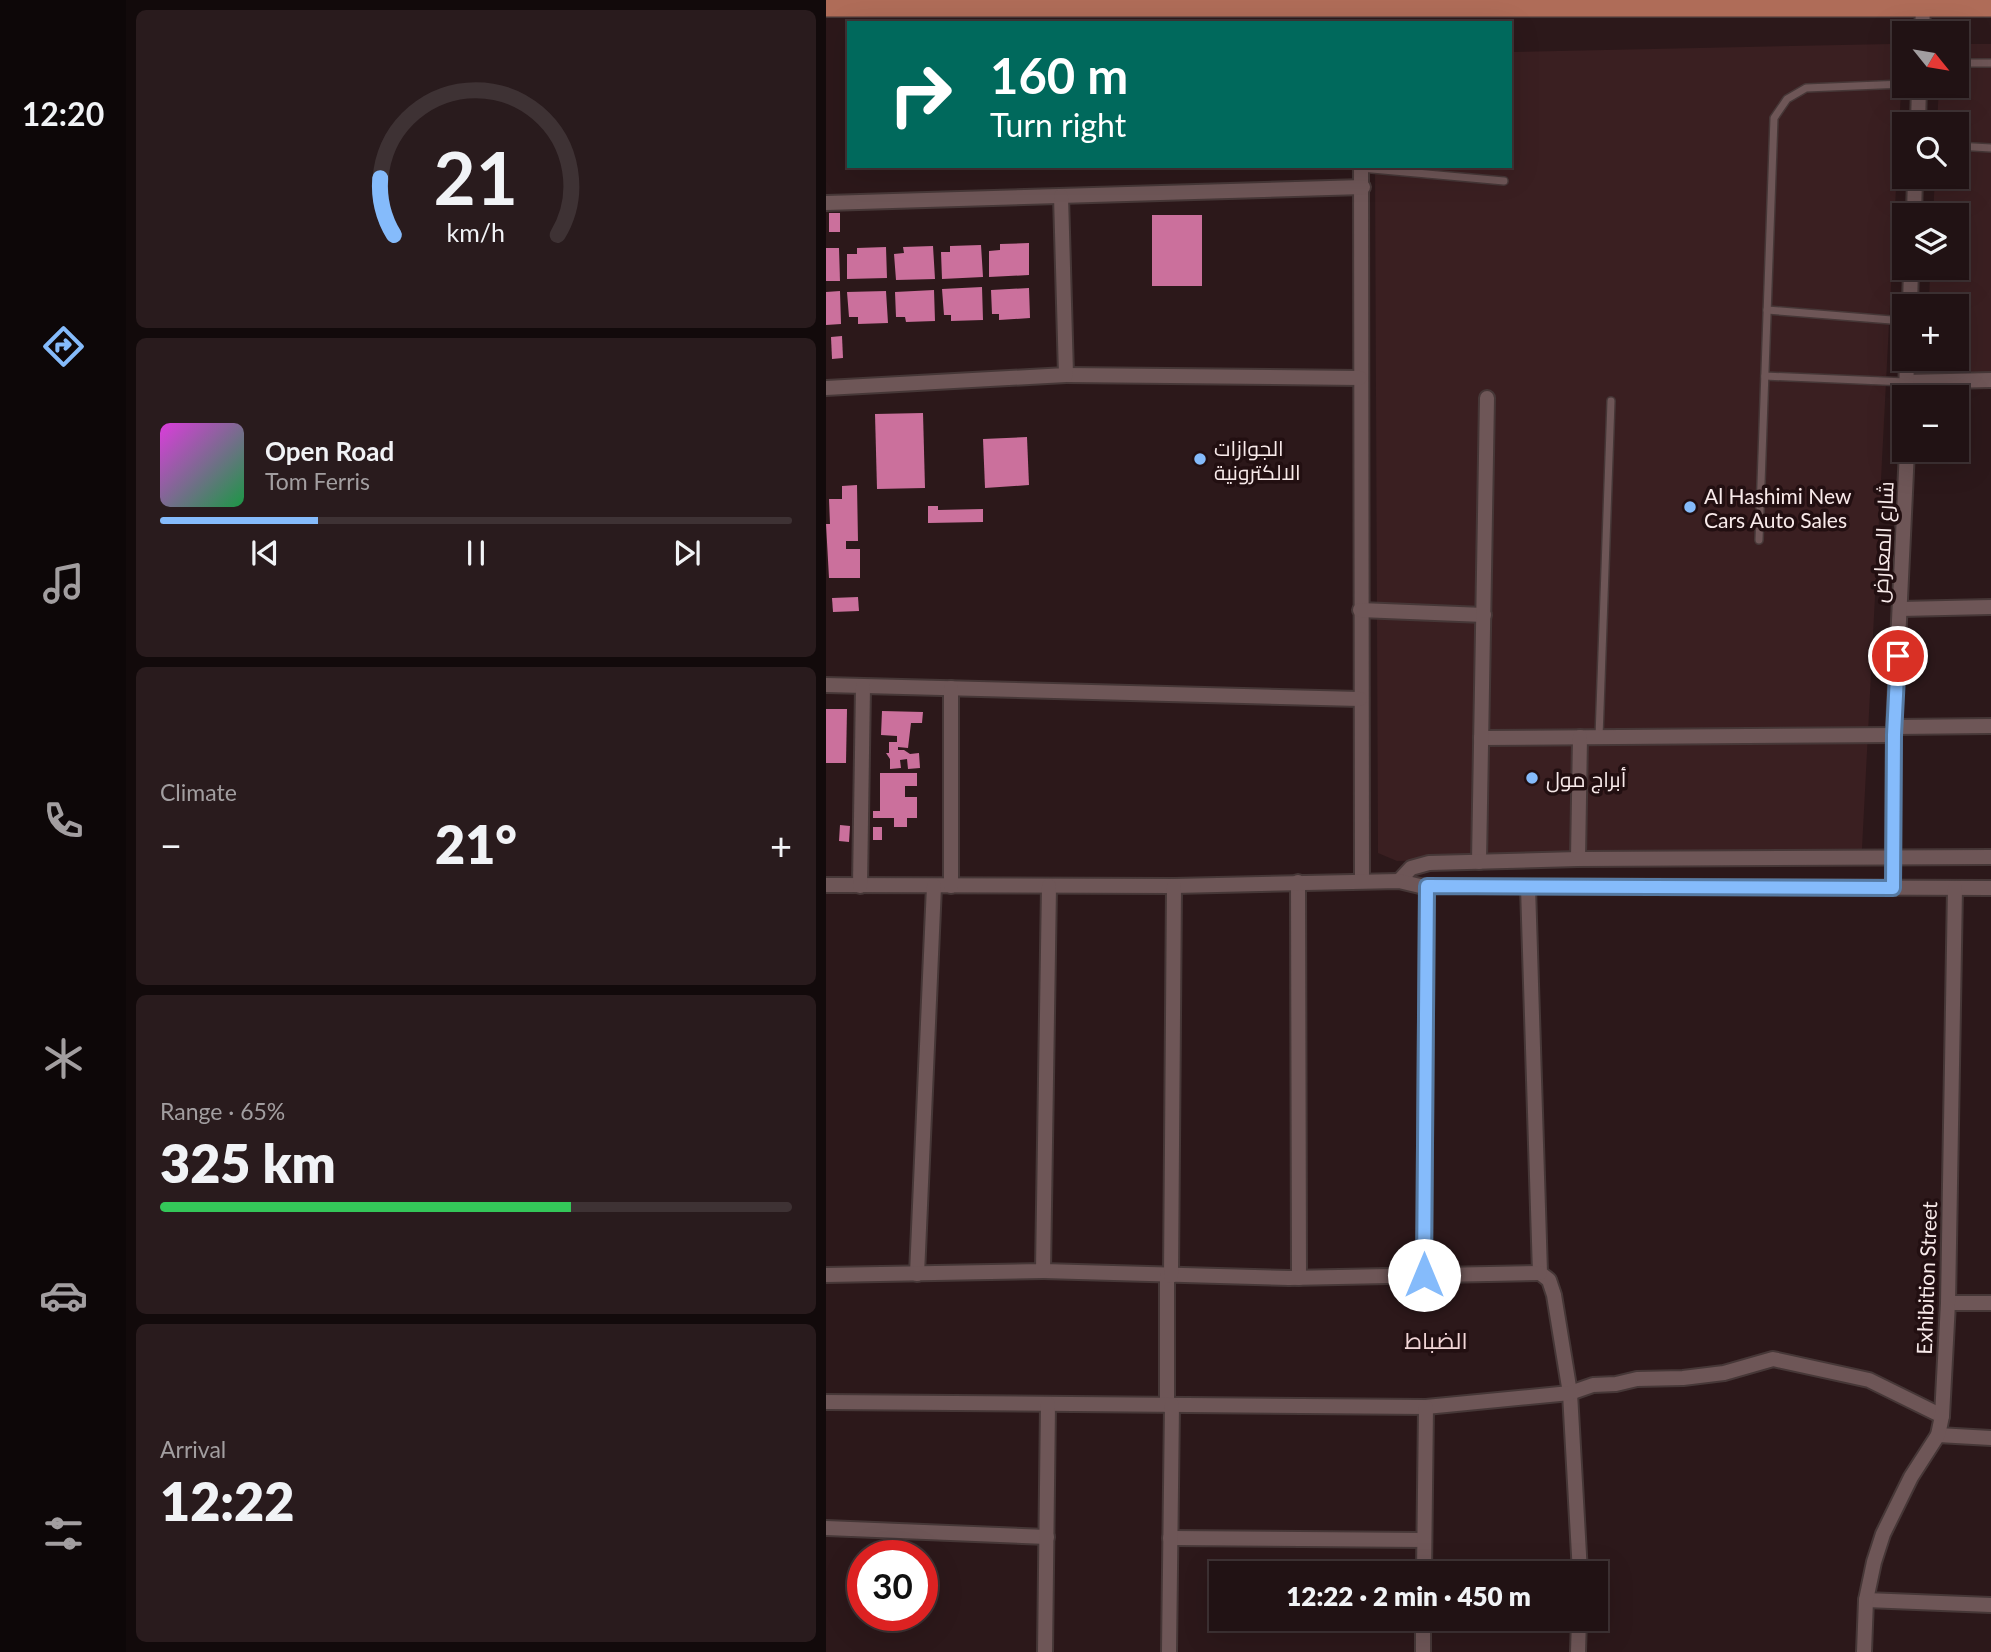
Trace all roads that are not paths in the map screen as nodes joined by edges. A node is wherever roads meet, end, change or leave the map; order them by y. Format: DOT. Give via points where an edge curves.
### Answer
graph roads {
  1 [pos="826,6"];
  2 [pos="1923,6"];
  3 [pos="1991,6"];
  4 [pos="1359,15"];
  5 [pos="1922,21"];
  6 [pos="1969,63"];
  7 [pos="1991,63"];
  8 [pos="1892,84"];
  9 [pos="1969,147"];
  10 [pos="1991,148"];
  11 [pos="1361,168"];
  12 [pos="1371,168"];
  13 [pos="1504,181"];
  14 [pos="1363,187"];
  15 [pos="1061,196"];
  16 [pos="826,202"];
  17 [pos="1767,310"];
  18 [pos="1892,320"];
  19 [pos="1066,375"];
  20 [pos="1765,376"];
  21 [pos="1360,378"];
  22 [pos="1991,380"];
  23 [pos="1948,385"];
  24 [pos="826,388"];
  25 [pos="1892,389"];
  26 [pos="1487,398"];
  27 [pos="1611,401"];
  28 [pos="1906,462"];
  29 [pos="1759,540"];
  30 [pos="1991,607"];
  31 [pos="1900,609"];
  32 [pos="1360,610"];
  33 [pos="1483,615"];
  34 [pos="826,685"];
  35 [pos="863,686"];
  36 [pos="951,688"];
  37 [pos="1360,699"];
  38 [pos="1991,726"];
  39 [pos="1894,731"];
  40 [pos="1580,737"];
  41 [pos="1600,737"];
  42 [pos="1481,738"];
  43 [pos="1892,857"];
  44 [pos="1991,857"];
  45 [pos="1578,859"];
  46 [pos="1479,862"];
  47 [pos="1362,881"];
  48 [pos="1399,881"];
  49 [pos="1298,882"];
  50 [pos="826,886"];
  51 [pos="860,886"];
  52 [pos="934,886"];
  53 [pos="951,886"];
  54 [pos="1049,886"];
  55 [pos="1174,886"];
  56 [pos="1427,886"];
  57 [pos="1528,887"];
  58 [pos="1893,888"];
  59 [pos="1955,888"];
  60 [pos="1991,888"];
  61 [pos="1043,1272"];
  62 [pos="1540,1273"];
  63 [pos="917,1274"];
  64 [pos="826,1275"];
  65 [pos="1424,1275"];
  66 [pos="1169,1276"];
  67 [pos="1300,1278"];
  68 [pos="1948,1303"];
  69 [pos="1991,1303"];
  70 [pos="1570,1393"];
  71 [pos="826,1402"];
  72 [pos="1048,1404"];
  73 [pos="1170,1405"];
  74 [pos="1426,1407"];
  75 [pos="1942,1416"];
  76 [pos="1938,1436"];
  77 [pos="1991,1438"];
  78 [pos="826,1528"];
  79 [pos="1047,1537"];
  80 [pos="1170,1538"];
  81 [pos="1424,1540"];
  82 [pos="1424,1561"];
  83 [pos="1579,1561"];
  84 [pos="1866,1600"];
  85 [pos="1991,1605"];
  86 [pos="1423,1631"];
  87 [pos="1578,1631"];
  88 [pos="1045,1652"];
  89 [pos="1169,1652"];
  90 [pos="1423,1652"];
  91 [pos="1577,1652"];
  92 [pos="1864,1652"];
  1 -- 4 [label="main road"];
  2 -- 3 [label="main road"];
  2 -- 4 [label="main road"];
  2 -- 5 [label="street"];
  6 -- 7 [label="lane"];
  8 -- 17 [label="lane" via="1806,88 1787,99 1774,118"];
  9 -- 10 [label="lane"];
  11 -- 14 [label="street"];
  12 -- 13 [label="lane"];
  14 -- 15 [label="street"];
  14 -- 21 [label="street"];
  15 -- 16 [label="street"];
  15 -- 19 [label="street"];
  17 -- 18 [label="lane"];
  17 -- 20 [label="lane"];
  19 -- 21 [label="street"];
  19 -- 24 [label="street"];
  20 -- 25 [label="lane"];
  20 -- 29 [label="lane"];
  21 -- 32 [label="street"];
  22 -- 23 [label="street"];
  26 -- 33 [label="street"];
  27 -- 41 [label="lane"];
  28 -- 31 [label="street, شارع المعارض"];
  30 -- 31 [label="street"];
  31 -- 39 [label="street, شارع المعارض"];
  32 -- 33 [label="street"];
  32 -- 37 [label="street"];
  33 -- 42 [label="street"];
  34 -- 35 [label="street"];
  35 -- 36 [label="street"];
  35 -- 51 [label="street"];
  36 -- 37 [label="street"];
  36 -- 53 [label="street"];
  37 -- 47 [label="street"];
  38 -- 39 [label="street"];
  39 -- 41 [label="street"];
  39 -- 43 [label="street, شارع المعارض"];
  40 -- 41 [label="street"];
  40 -- 42 [label="street"];
  40 -- 45 [label="street"];
  42 -- 46 [label="street"];
  43 -- 44 [label="street"];
  43 -- 45 [label="street"];
  43 -- 58 [label="street, شارع المعارض"];
  45 -- 46 [label="street"];
  46 -- 48 [label="street" via="1420,864"];
  47 -- 48 [label="street"];
  47 -- 49 [label="street"];
  48 -- 56 [label="street"];
  49 -- 55 [label="street"];
  49 -- 67 [label="street"];
  50 -- 51 [label="street"];
  51 -- 52 [label="street"];
  52 -- 53 [label="street"];
  52 -- 63 [label="street"];
  53 -- 54 [label="street"];
  54 -- 55 [label="street"];
  54 -- 61 [label="street"];
  55 -- 66 [label="street"];
  56 -- 57 [label="street"];
  56 -- 65 [label="street"];
  57 -- 58 [label="street"];
  57 -- 62 [label="street"];
  58 -- 59 [label="street"];
  59 -- 60 [label="street"];
  59 -- 68 [label="street, Exhibition Street"];
  61 -- 63 [label="street"];
  61 -- 66 [label="street"];
  62 -- 65 [label="street"];
  62 -- 70 [label="street" via="1549,1280 1554,1295"];
  63 -- 64 [label="street"];
  65 -- 67 [label="street"];
  66 -- 67 [label="street"];
  66 -- 73 [label="street"];
  68 -- 69 [label="street"];
  68 -- 75 [label="street, Exhibition Street"];
  70 -- 74 [label="street"];
  70 -- 75 [label="street" via="1592,1385 1724,1373 1773,1359 1869,1380"];
  70 -- 83 [label="street"];
  71 -- 72 [label="street"];
  72 -- 73 [label="street"];
  72 -- 79 [label="street"];
  73 -- 74 [label="street"];
  73 -- 80 [label="street"];
  74 -- 81 [label="street"];
  75 -- 76 [label="street, Exhibition Street"];
  76 -- 77 [label="street"];
  76 -- 84 [label="street, Exhibition Street" via="1911,1476 1884,1534"];
  78 -- 79 [label="street"];
  79 -- 88 [label="street"];
  80 -- 81 [label="street"];
  80 -- 89 [label="street"];
  81 -- 82 [label="street"];
  84 -- 85 [label="street"];
  84 -- 92 [label="street, Exhibition Street"];
  86 -- 90 [label="street"];
  87 -- 91 [label="street"];
}
